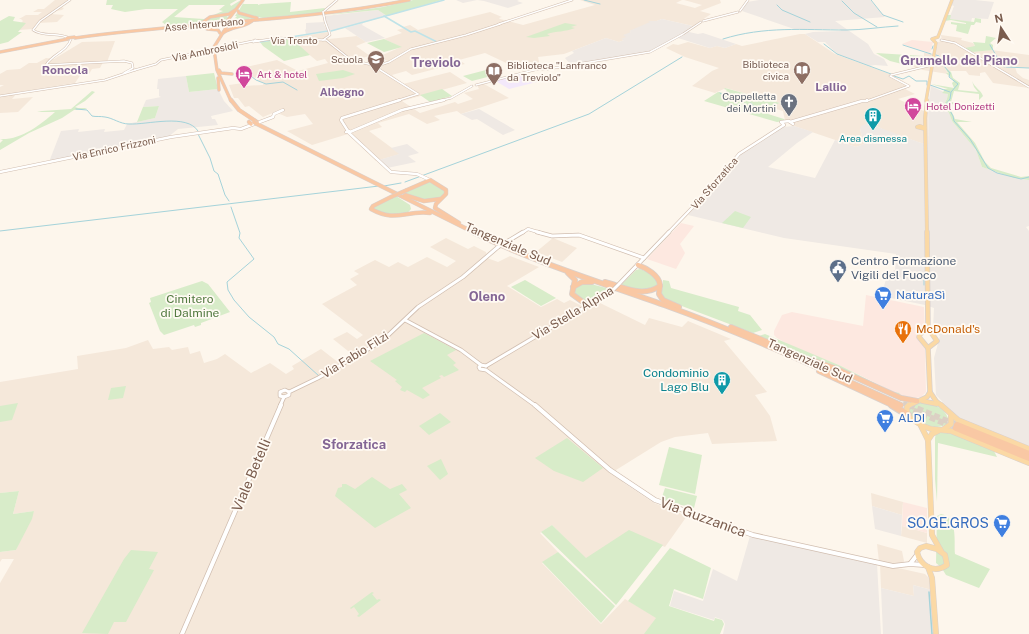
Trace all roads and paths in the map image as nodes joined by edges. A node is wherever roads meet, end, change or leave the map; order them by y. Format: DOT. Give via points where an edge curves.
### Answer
graph roads {
  1 [pos="70,0"];
  2 [pos="243,0"];
  3 [pos="337,0"];
  4 [pos="406,0"];
  5 [pos="409,0"];
  6 [pos="573,0"];
  7 [pos="748,0"];
  8 [pos="952,0"];
  9 [pos="237,9"];
  10 [pos="246,14"];
  11 [pos="222,15"];
  12 [pos="252,16"];
  13 [pos="207,19"];
  14 [pos="262,19"];
  15 [pos="242,20"];
  16 [pos="230,21"];
  17 [pos="218,22"];
  18 [pos="248,24"];
  19 [pos="186,25"];
  20 [pos="225,26"];
  21 [pos="205,27"];
  22 [pos="237,28"];
  23 [pos="212,29"];
  24 [pos="222,33"];
  25 [pos="326,40"];
  26 [pos="939,40"];
  27 [pos="253,42"];
  28 [pos="0,52"];
  29 [pos="210,58"];
  30 [pos="214,62"];
  31 [pos="932,65"];
  32 [pos="377,67"];
  33 [pos="131,71"];
  34 [pos="232,74"];
  35 [pos="218,78"];
  36 [pos="1029,87"];
  37 [pos="229,89"];
  38 [pos="220,90"];
  39 [pos="0,96"];
  40 [pos="283,110"];
  41 [pos="254,123"];
  42 [pos="925,127"];
  43 [pos="349,132"];
  44 [pos="0,172"];
  45 [pos="430,180"];
  46 [pos="383,185"];
  47 [pos="395,190"];
  48 [pos="443,198"];
  49 [pos="409,200"];
  50 [pos="686,215"];
  51 [pos="404,216"];
  52 [pos="439,216"];
  53 [pos="462,225"];
  54 [pos="644,258"];
  55 [pos="638,265"];
  56 [pos="563,270"];
  57 [pos="600,282"];
  58 [pos="660,286"];
  59 [pos="573,287"];
  60 [pos="587,305"];
  61 [pos="679,307"];
  62 [pos="405,320"];
  63 [pos="928,328"];
  64 [pos="922,333"];
  65 [pos="932,335"];
  66 [pos="924,342"];
  67 [pos="932,344"];
  68 [pos="928,348"];
  69 [pos="800,357"];
  70 [pos="486,368"];
  71 [pos="289,392"];
  72 [pos="930,392"];
  73 [pos="284,397"];
  74 [pos="918,401"];
  75 [pos="902,404"];
  76 [pos="941,406"];
  77 [pos="908,415"];
  78 [pos="951,416"];
  79 [pos="919,425"];
  80 [pos="942,429"];
  81 [pos="928,440"];
  82 [pos="1029,449"];
  83 [pos="1029,454"];
  84 [pos="1029,458"];
  85 [pos="1029,463"];
  86 [pos="933,538"];
  87 [pos="926,546"];
  88 [pos="941,551"];
  89 [pos="917,555"];
  90 [pos="910,564"];
  91 [pos="926,566"];
  92 [pos="939,570"];
  93 [pos="932,578"];
  94 [pos="182,634"];
  95 [pos="936,634"];
  1 -- 33 [label="street" via="40,21 33,30 71,38 66,48 47,61 46,65 127,61 133,64"];
  2 -- 9 [label="highway, Tangenziale Sud"];
  3 -- 25 [label="street, bridge" via="323,12 330,35"];
  4 -- 14 [label="highway, Asse Interurbano" via="352,10"];
  5 -- 14 [label="highway, Asse Interurbano" via="344,12"];
  6 -- 32 [label="street" via="466,35 411,49"];
  7 -- 43 [label="street" via="739,12 702,22 653,51 533,70 472,86 451,98 398,111"];
  8 -- 26 [label="main road"];
  9 -- 10 [label="highway" via="239,13"];
  9 -- 11 [label="highway" via="230,14"];
  9 -- 16 [label="highway, Tangenziale Sud"];
  10 -- 12 [label="highway"];
  10 -- 16 [label="highway" via="236,16"];
  11 -- 13 [label="highway"];
  11 -- 16 [label="highway" via="228,16"];
  12 -- 14 [label="highway"];
  12 -- 15 [label="highway"];
  13 -- 17 [label="highway"];
  13 -- 19 [label="highway"];
  14 -- 15 [label="highway, Asse Interurbano"];
  14 -- 16 [label="highway, Asse Interurbano"];
  14 -- 18 [label="highway"];
  15 -- 17 [label="highway, Asse Interurbano"];
  16 -- 17 [label="highway, Asse Interurbano"];
  16 -- 18 [label="highway"];
  16 -- 20 [label="highway, Tangenziale Sud, bridge"];
  16 -- 22 [label="highway" via="230,27"];
  16 -- 24 [label="highway, Tangenziale Sud"];
  17 -- 19 [label="highway, Asse Interurbano"];
  17 -- 21 [label="highway"];
  18 -- 22 [label="highway"];
  19 -- 21 [label="highway"];
  19 -- 28 [label="highway, Asse Interurbano, bridge" via="75,37"];
  20 -- 23 [label="highway"];
  20 -- 24 [label="highway, Tangenziale Sud"];
  21 -- 23 [label="highway"];
  22 -- 24 [label="highway"];
  23 -- 24 [label="highway"];
  24 -- 30 [label="highway, Tangenziale Sud" via="212,49"];
  25 -- 27 [label="street, Via Trento" via="282,38"];
  25 -- 32 [label="street" via="350,60"];
  26 -- 31 [label="main road"];
  26 -- 36 [label="street" via="955,43"];
  27 -- 33 [label="street, Via Ambrosioli" via="161,60"];
  29 -- 35 [label="highway, Tangenziale Sud"];
  30 -- 34 [label="highway" via="221,73"];
  30 -- 41 [label="highway, Tangenziale Sud" via="230,99"];
  31 -- 42 [label="main road"];
  31 -- 50 [label="street, Via Sforzatica" via="892,76 908,87 790,122 793,125 784,125 740,153 714,186"];
  32 -- 43 [label="street" via="418,94 341,119"];
  33 -- 39 [label="street, Via Ambrosioli" via="102,81"];
  35 -- 38 [label="highway"];
  35 -- 41 [label="highway, Tangenziale Sud" via="231,105"];
  37 -- 41 [label="highway" via="240,109"];
  40 -- 44 [label="street, Via Enrico Frizzoni" via="239,129 171,137"];
  41 -- 46 [label="highway, Tangenziale Sud"];
  41 -- 46 [label="highway, Tangenziale Sud"];
  42 -- 42 [label="main road" via="920,128"];
  42 -- 63 [label="main road"];
  43 -- 45 [label="street" via="392,173 419,175"];
  45 -- 48 [label="highway" via="445,190"];
  45 -- 51 [label="highway, bridge" via="371,209 388,217"];
  46 -- 47 [label="highway, Tangenziale Sud"];
  46 -- 49 [label="highway, Tangenziale Sud"];
  47 -- 48 [label="highway" via="420,201"];
  47 -- 53 [label="highway, Tangenziale Sud"];
  48 -- 53 [label="highway" via="436,204 436,208"];
  49 -- 51 [label="highway" via="413,209"];
  49 -- 52 [label="highway, Tangenziale Sud"];
  50 -- 54 [label="street, Via Stella Alpina"];
  51 -- 52 [label="highway" via="420,212"];
  52 -- 56 [label="highway, Tangenziale Sud"];
  53 -- 57 [label="highway, Tangenziale Sud"];
  54 -- 55 [label="street, Via Stella Alpina"];
  54 -- 62 [label="street, Via Fabio Filzi, bridge" via="579,235 552,236 528,230 498,247 462,278 415,309"];
  55 -- 58 [label="highway" via="658,280"];
  55 -- 60 [label="street, Via Stella Alpina, bridge" via="620,284"];
  56 -- 57 [label="highway, Tangenziale Sud"];
  56 -- 59 [label="highway" via="574,278"];
  57 -- 58 [label="highway" via="644,292 653,291"];
  57 -- 59 [label="highway" via="582,282"];
  57 -- 61 [label="highway, Tangenziale Sud"];
  57 -- 69 [label="highway, Tangenziale Sud"];
  58 -- 61 [label="highway" via="660,297"];
  59 -- 60 [label="highway" via="572,294"];
  60 -- 70 [label="street, Via Stella Alpina"];
  61 -- 69 [label="highway, Tangenziale Sud" via="750,334"];
  62 -- 70 [label="street, Via Guzzanica" via="462,350 481,366 480,369"];
  62 -- 71 [label="street, Via Fabio Filzi" via="380,342"];
  63 -- 64 [label="main road"];
  63 -- 65 [label="main road"];
  64 -- 65 [label="main road"];
  64 -- 66 [label="main road" via="919,337"];
  65 -- 67 [label="main road" via="937,340"];
  66 -- 67 [label="main road"];
  66 -- 68 [label="main road"];
  67 -- 68 [label="main road"];
  68 -- 72 [label="main road"];
  69 -- 74 [label="highway" via="834,368 902,398"];
  69 -- 75 [label="highway, Tangenziale Sud"];
  69 -- 77 [label="highway" via="800,361"];
  70 -- 90 [label="street, Via Guzzanica" via="529,400 610,470 637,490 664,504 760,537 893,566"];
  71 -- 73 [label="street, Via Fabio Filzi" via="289,395"];
  71 -- 73 [label="street, Via Fabio Filzi" via="281,392 280,396"];
  72 -- 74 [label="main road" via="927,397"];
  72 -- 76 [label="main road"];
  73 -- 94 [label="street, Viale Betelli"];
  74 -- 76 [label="main road"];
  74 -- 77 [label="main road" via="908,406"];
  76 -- 78 [label="main road"];
  77 -- 79 [label="main road"];
  78 -- 80 [label="main road" via="951,424 948,428"];
  78 -- 82 [label="main road"];
  79 -- 80 [label="main road" via="930,429"];
  79 -- 81 [label="main road"];
  80 -- 81 [label="main road" via="932,434"];
  80 -- 85 [label="main road" via="953,431"];
  81 -- 86 [label="main road"];
  83 -- 84 [label="highway" via="956,427"];
  86 -- 87 [label="main road"];
  86 -- 88 [label="main road"];
  87 -- 88 [label="main road"];
  87 -- 89 [label="main road" via="920,548"];
  88 -- 92 [label="main road" via="948,563"];
  89 -- 90 [label="street"];
  89 -- 91 [label="main road"];
  90 -- 91 [label="street, Via Guzzanica"];
  91 -- 92 [label="main road"];
  91 -- 93 [label="main road"];
  92 -- 93 [label="main road"];
  93 -- 95 [label="main road"];
}
